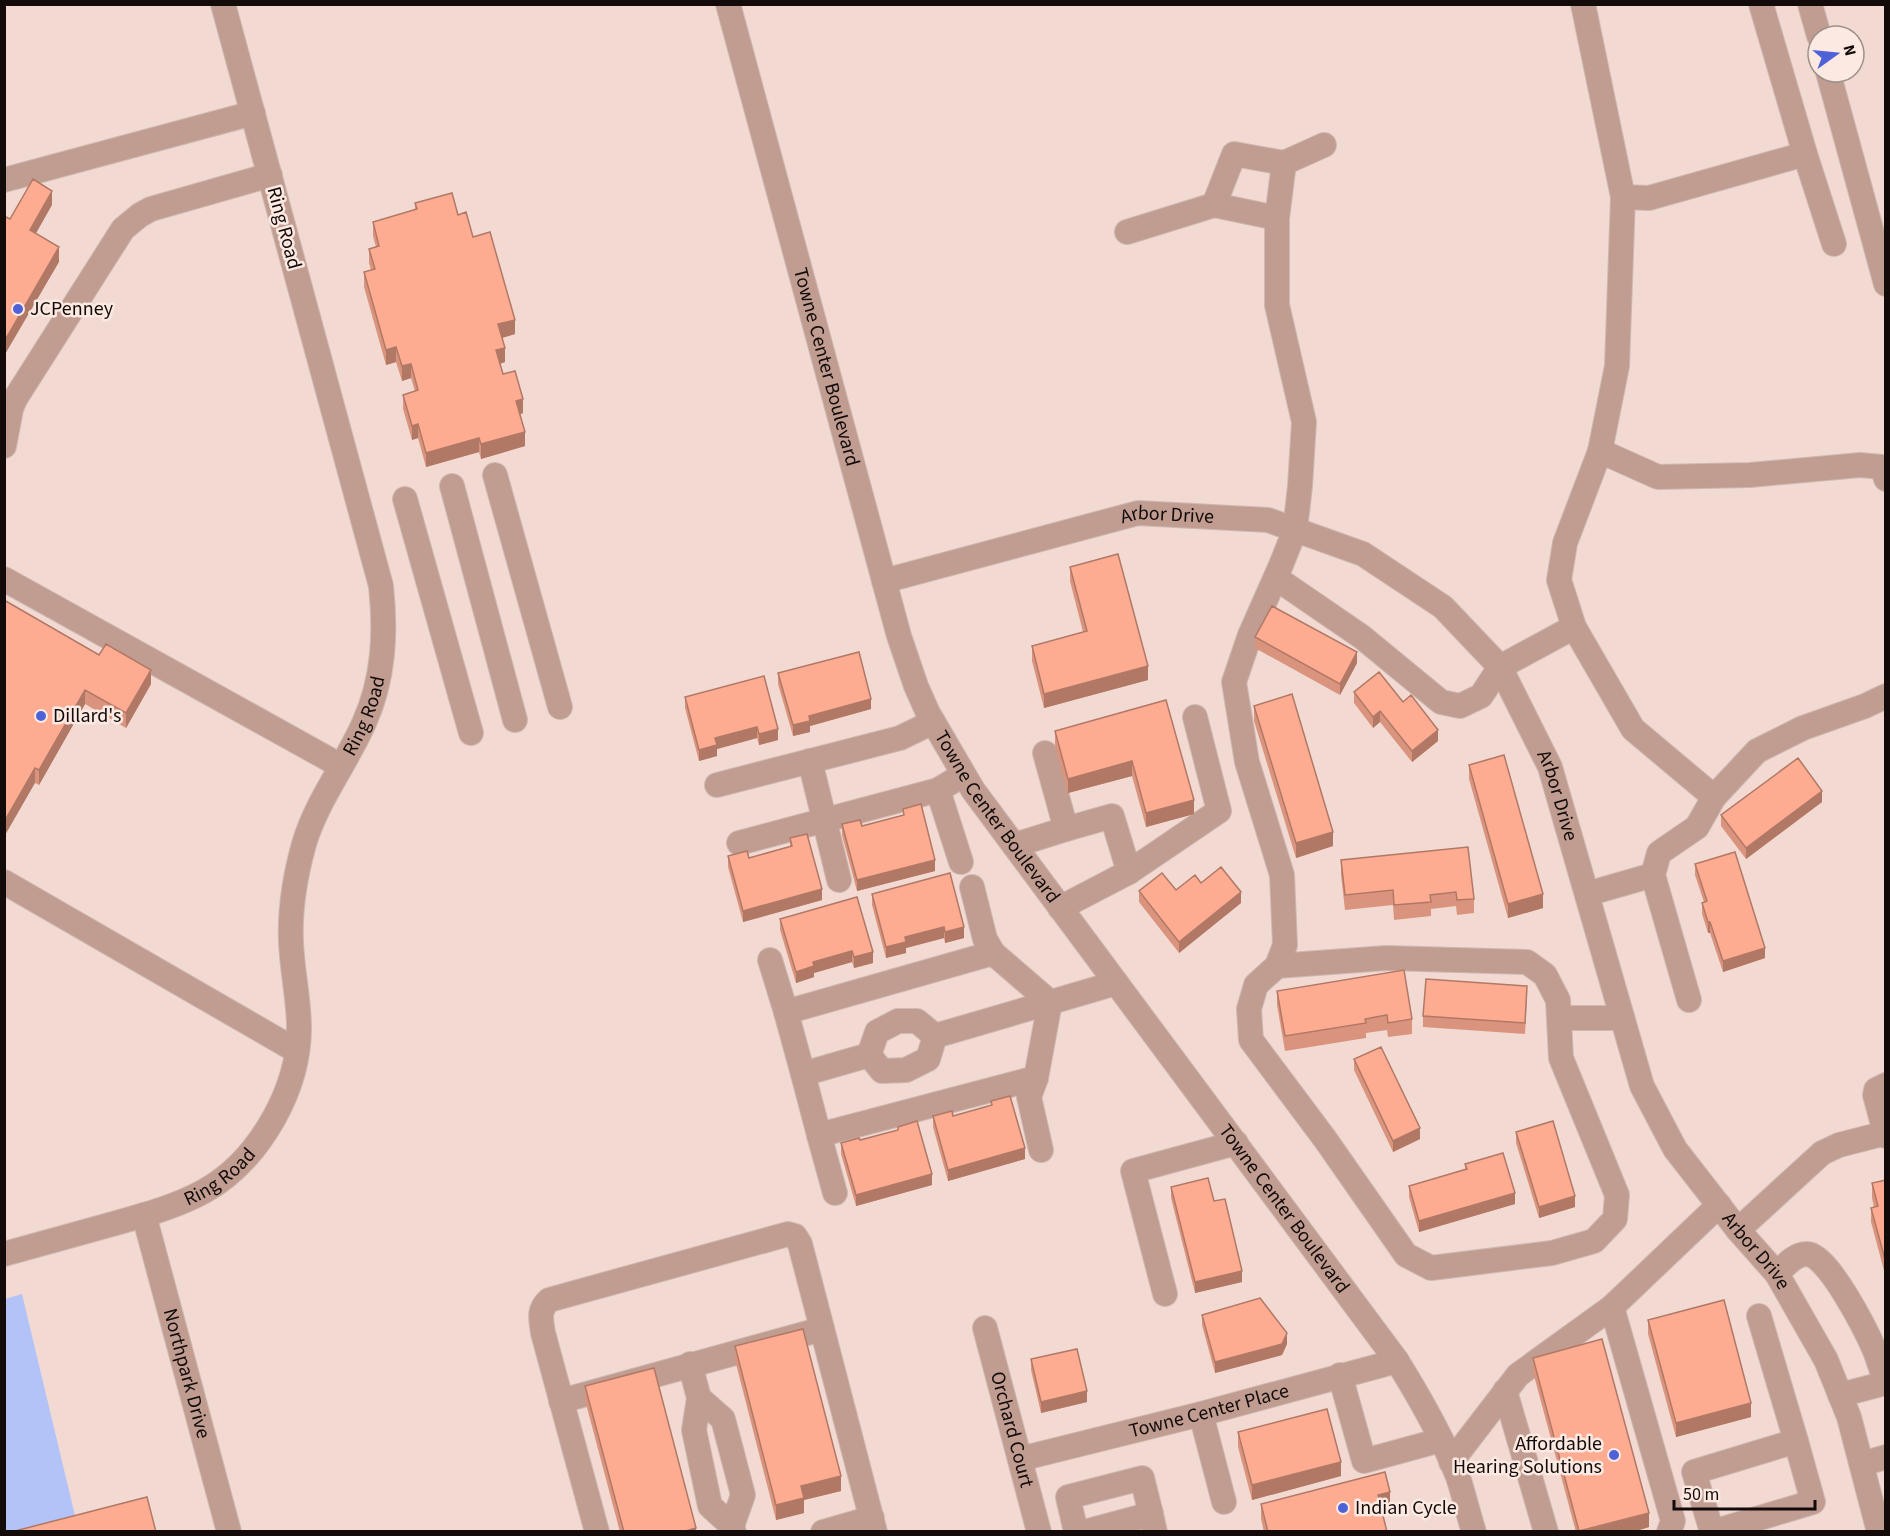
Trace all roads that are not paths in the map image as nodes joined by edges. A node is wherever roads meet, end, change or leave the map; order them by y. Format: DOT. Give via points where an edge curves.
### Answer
graph roads {
  1 [pos="223,4"];
  2 [pos="728,4"];
  3 [pos="1583,4"];
  4 [pos="1761,4"];
  5 [pos="1810,4"];
  6 [pos="1816,24"];
  7 [pos="1831,84"];
  8 [pos="253,113"];
  9 [pos="1324,145"];
  10 [pos="1805,154"];
  11 [pos="1284,163"];
  12 [pos="270,175"];
  13 [pos="4,180"];
  14 [pos="1623,197"];
  15 [pos="1214,205"];
  16 [pos="1278,218"];
  17 [pos="1128,232"];
  18 [pos="1834,244"];
  19 [pos="1886,284"];
  20 [pos="4,446"];
  21 [pos="1600,451"];
  22 [pos="495,475"];
  23 [pos="1886,479"];
  24 [pos="452,486"];
  25 [pos="405,500"];
  26 [pos="1295,530"];
  27 [pos="1276,578"];
  28 [pos="4,579"];
  29 [pos="884,581"];
  30 [pos="1574,627"];
  31 [pos="1500,668"];
  32 [pos="1886,696"];
  33 [pos="560,707"];
  34 [pos="1195,717"];
  35 [pos="515,720"];
  36 [pos="933,722"];
  37 [pos="471,733"];
  38 [pos="1045,753"];
  39 [pos="810,761"];
  40 [pos="341,766"];
  41 [pos="963,775"];
  42 [pos="717,785"];
  43 [pos="938,790"];
  44 [pos="1714,797"];
  45 [pos="825,820"];
  46 [pos="1066,829"];
  47 [pos="739,843"];
  48 [pos="1015,846"];
  49 [pos="962,862"];
  50 [pos="1129,872"];
  51 [pos="1653,875"];
  52 [pos="839,880"];
  53 [pos="4,882"];
  54 [pos="972,886"];
  55 [pos="1587,894"];
  56 [pos="1060,908"];
  57 [pos="993,953"];
  58 [pos="770,960"];
  59 [pos="1277,966"];
  60 [pos="1116,982"];
  61 [pos="1689,1000"];
  62 [pos="1050,1002"];
  63 [pos="786,1012"];
  64 [pos="1560,1017"];
  65 [pos="1622,1018"];
  66 [pos="935,1036"];
  67 [pos="297,1051"];
  68 [pos="869,1055"];
  69 [pos="803,1074"];
  70 [pos="1036,1078"];
  71 [pos="1886,1085"];
  72 [pos="1885,1134"];
  73 [pos="819,1135"];
  74 [pos="1236,1143"];
  75 [pos="1041,1150"];
  76 [pos="835,1193"];
  77 [pos="1719,1205"];
  78 [pos="144,1215"];
  79 [pos="1738,1230"];
  80 [pos="4,1254"];
  81 [pos="1777,1274"];
  82 [pos="1165,1294"];
  83 [pos="1612,1307"];
  84 [pos="1759,1316"];
  85 [pos="986,1328"];
  86 [pos="822,1329"];
  87 [pos="1397,1361"];
  88 [pos="690,1365"];
  89 [pos="1340,1376"];
  90 [pos="1886,1383"];
  91 [pos="1505,1390"];
  92 [pos="1840,1395"];
  93 [pos="699,1398"];
  94 [pos="561,1401"];
  95 [pos="1201,1414"];
  96 [pos="1441,1440"];
  97 [pos="1796,1441"];
  98 [pos="1886,1457"];
  99 [pos="1020,1460"];
  100 [pos="1451,1462"];
  101 [pos="1862,1464"];
  102 [pos="1224,1502"];
  103 [pos="1153,1523"];
  104 [pos="873,1525"];
  105 [pos="733,1529"];
  106 [pos="229,1532"];
  107 [pos="597,1532"];
  108 [pos="823,1532"];
  109 [pos="1039,1532"];
  110 [pos="1076,1532"];
  111 [pos="1084,1532"];
  112 [pos="1474,1532"];
  113 [pos="1546,1532"];
  114 [pos="1669,1532"];
  115 [pos="1712,1532"];
  116 [pos="1879,1532"];
  1 -- 8 [label="street, Ring Road"];
  2 -- 29 [label="street, Towne Center Boulevard"];
  3 -- 14 [label="street"];
  4 -- 10 [label="street"];
  5 -- 6 [label="street"];
  7 -- 19 [label="street"];
  8 -- 12 [label="street, Ring Road"];
  8 -- 13 [label="street"];
  9 -- 11 [label="street"];
  10 -- 14 [label="street" via="1649,198"];
  10 -- 18 [label="street"];
  11 -- 15 [label="street" via="1234,154"];
  11 -- 16 [label="street"];
  12 -- 20 [label="street" via="151,209 123,229 15,399"];
  12 -- 40 [label="street, Ring Road" via="381,585 384,609 382,659 373,702"];
  14 -- 21 [label="street" via="1617,366"];
  15 -- 16 [label="street"];
  15 -- 17 [label="street"];
  16 -- 26 [label="street" via="1277,305 1304,422"];
  21 -- 23 [label="street" via="1658,477 1750,476 1860,465 1882,467"];
  21 -- 30 [label="street" via="1565,543 1559,580"];
  22 -- 33 [label="street"];
  24 -- 35 [label="street"];
  25 -- 37 [label="street"];
  26 -- 27 [label="street"];
  26 -- 29 [label="street, Arbor Drive" via="1268,520 1138,513"];
  26 -- 31 [label="street, Arbor Drive" via="1363,554 1443,607"];
  27 -- 31 [label="street" via="1362,637 1441,702 1460,706 1481,696"];
  27 -- 59 [label="street" via="1234,682 1247,762 1282,875 1285,945"];
  28 -- 40 [label="street"];
  29 -- 36 [label="street, Towne Center Boulevard" via="899,636"];
  30 -- 31 [label="street"];
  30 -- 44 [label="street" via="1633,729"];
  31 -- 55 [label="street, Arbor Drive" via="1551,767"];
  32 -- 44 [label="street" via="1756,751"];
  34 -- 50 [label="street" via="1219,811"];
  36 -- 39 [label="street" via="900,738"];
  36 -- 41 [label="street, Towne Center Boulevard"];
  38 -- 46 [label="street"];
  39 -- 42 [label="street"];
  39 -- 45 [label="street"];
  40 -- 67 [label="street, Ring Road" via="308,832 293,899 291,955 298,1007"];
  41 -- 43 [label="street"];
  41 -- 48 [label="street, Towne Center Boulevard"];
  43 -- 45 [label="street"];
  43 -- 49 [label="street"];
  44 -- 51 [label="street" via="1697,827 1659,853"];
  45 -- 47 [label="street"];
  45 -- 52 [label="street"];
  46 -- 48 [label="street"];
  46 -- 50 [label="street" via="1112,816"];
  48 -- 56 [label="street, Towne Center Boulevard"];
  50 -- 56 [label="street"];
  51 -- 55 [label="street"];
  51 -- 61 [label="street"];
  53 -- 67 [label="street"];
  54 -- 57 [label="street"];
  55 -- 65 [label="street, Arbor Drive"];
  56 -- 60 [label="street, Towne Center Boulevard"];
  57 -- 62 [label="street"];
  57 -- 63 [label="street"];
  58 -- 63 [label="street"];
  59 -- 64 [label="street" via="1386,958 1527,962 1545,975 1558,1000"];
  59 -- 64 [label="street" via="1256,986 1249,1009 1251,1040 1406,1255 1431,1268 1552,1253 1594,1241 1615,1219 1617,1195 1561,1058"];
  60 -- 62 [label="street"];
  60 -- 74 [label="street, Towne Center Boulevard"];
  62 -- 66 [label="street"];
  62 -- 70 [label="street"];
  63 -- 69 [label="street"];
  64 -- 65 [label="street"];
  65 -- 77 [label="street, Arbor Drive" via="1642,1086 1675,1149"];
  66 -- 68 [label="street" via="917,1021 897,1021 877,1032"];
  66 -- 68 [label="street" via="928,1059 906,1070 882,1071"];
  67 -- 78 [label="street, Ring Road" via="289,1088 253,1151 239,1166 191,1200"];
  68 -- 69 [label="street"];
  69 -- 73 [label="street"];
  70 -- 73 [label="street"];
  70 -- 75 [label="street" via="1029,1097"];
  71 -- 72 [label="street" via="1876,1090 1875,1095"];
  72 -- 79 [label="street" via="1822,1153"];
  73 -- 76 [label="street"];
  74 -- 82 [label="street" via="1133,1171"];
  74 -- 87 [label="street, Towne Center Boulevard"];
  77 -- 79 [label="street, Arbor Drive"];
  77 -- 83 [label="street"];
  78 -- 80 [label="street, Ring Road"];
  78 -- 106 [label="street, Northpark Drive"];
  79 -- 81 [label="street, Arbor Drive"];
  81 -- 90 [label="street" via="1801,1254 1810,1254 1823,1263 1869,1340"];
  81 -- 92 [label="street, Arbor Drive" via="1826,1360"];
  83 -- 91 [label="street" via="1518,1375"];
  83 -- 114 [label="street" via="1673,1521"];
  84 -- 97 [label="street"];
  85 -- 99 [label="street, Orchard Court"];
  86 -- 88 [label="street"];
  86 -- 94 [label="street" via="795,1236 788,1234 719,1253 549,1300 540,1316"];
  86 -- 104 [label="street"];
  87 -- 89 [label="street, Towne Center Place"];
  87 -- 96 [label="street, Towne Center Boulevard"];
  88 -- 93 [label="street"];
  88 -- 94 [label="street"];
  89 -- 95 [label="street, Towne Center Place"];
  89 -- 96 [label="street" via="1364,1461"];
  90 -- 92 [label="street"];
  91 -- 100 [label="street"];
  91 -- 113 [label="street"];
  92 -- 101 [label="street, Arbor Drive"];
  93 -- 105 [label="street" via="694,1430 710,1506"];
  93 -- 105 [label="street" via="723,1419 743,1495"];
  94 -- 107 [label="street"];
  95 -- 99 [label="street, Towne Center Place"];
  95 -- 102 [label="street"];
  96 -- 100 [label="street, Towne Center Boulevard"];
  97 -- 115 [label="street" via="1813,1502"];
  97 -- 115 [label="street" via="1694,1472"];
  98 -- 101 [label="street"];
  99 -- 109 [label="street, Orchard Court"];
  100 -- 112 [label="street, Towne Center Boulevard"];
  101 -- 116 [label="street, Arbor Drive"];
  103 -- 110 [label="street" via="1142,1478 1068,1497"];
  103 -- 111 [label="street"];
  104 -- 108 [label="street"];
}
